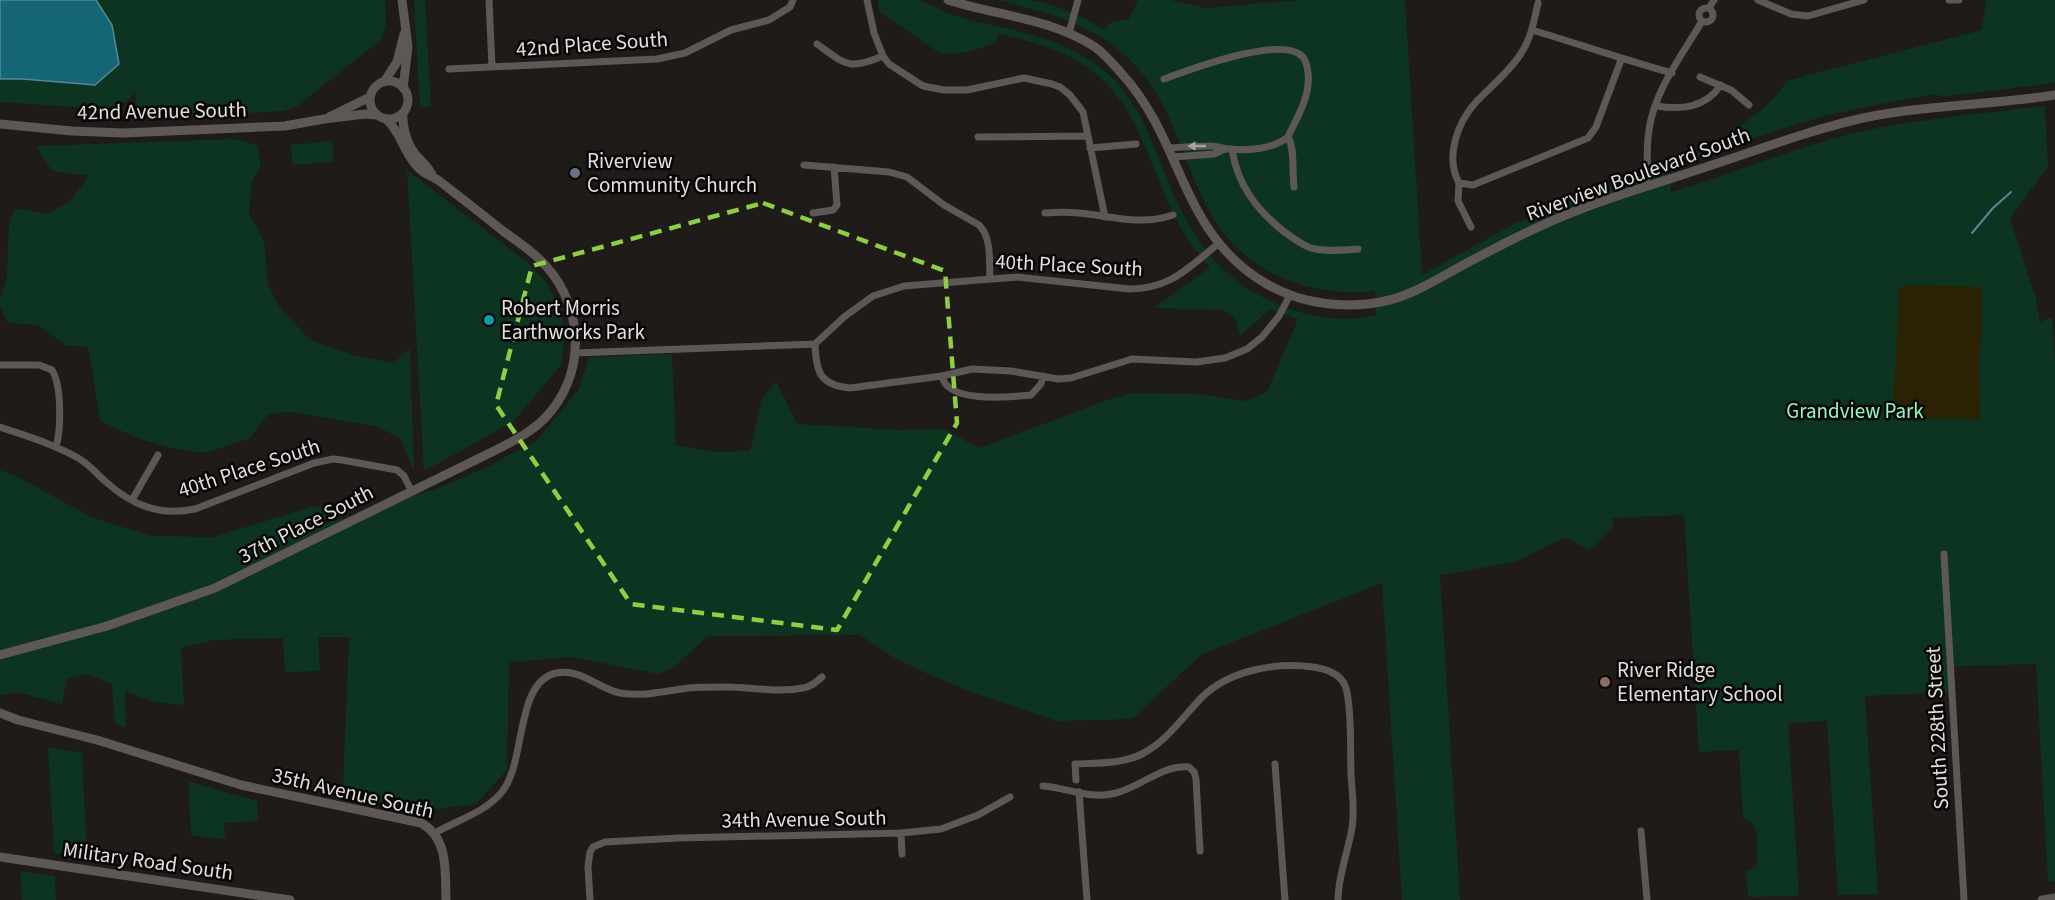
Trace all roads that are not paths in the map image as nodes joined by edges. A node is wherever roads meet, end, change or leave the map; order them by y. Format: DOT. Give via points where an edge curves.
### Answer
graph roads {
  1 [pos="402,0"];
  2 [pos="489,0"];
  3 [pos="793,0"];
  4 [pos="867,0"];
  5 [pos="948,0"];
  6 [pos="1078,0"];
  7 [pos="1714,0"];
  8 [pos="1758,0"];
  9 [pos="1864,0"];
  10 [pos="1949,0"];
  11 [pos="1959,0"];
  12 [pos="1538,3"];
  13 [pos="405,23"];
  14 [pos="1532,30"];
  15 [pos="1069,33"];
  16 [pos="817,44"];
  17 [pos="883,56"];
  18 [pos="1621,60"];
  19 [pos="492,67"];
  20 [pos="449,69"];
  21 [pos="1672,73"];
  22 [pos="1700,77"];
  23 [pos="1164,79"];
  24 [pos="384,82"];
  25 [pos="1721,85"];
  26 [pos="403,88"];
  27 [pos="2055,95"];
  28 [pos="370,97"];
  29 [pos="1749,105"];
  30 [pos="1656,106"];
  31 [pos="403,113"];
  32 [pos="376,115"];
  33 [pos="324,119"];
  34 [pos="386,119"];
  35 [pos="0,124"];
  36 [pos="1087,136"];
  37 [pos="978,137"];
  38 [pos="1288,137"];
  39 [pos="1136,144"];
  40 [pos="1090,148"];
  41 [pos="1229,149"];
  42 [pos="1171,152"];
  43 [pos="804,165"];
  44 [pos="834,167"];
  45 [pos="433,177"];
  46 [pos="1459,183"];
  47 [pos="1648,186"];
  48 [pos="1294,187"];
  49 [pos="813,213"];
  50 [pos="1046,213"];
  51 [pos="1173,215"];
  52 [pos="1106,217"];
  53 [pos="1471,227"];
  54 [pos="1218,243"];
  55 [pos="1358,249"];
  56 [pos="990,278"];
  57 [pos="1290,296"];
  58 [pos="815,344"];
  59 [pos="575,353"];
  60 [pos="0,365"];
  61 [pos="1044,375"];
  62 [pos="942,376"];
  63 [pos="0,427"];
  64 [pos="56,447"];
  65 [pos="158,455"];
  66 [pos="412,492"];
  67 [pos="132,500"];
  68 [pos="1944,554"];
  69 [pos="0,655"];
  70 [pos="822,677"];
  71 [pos="0,713"];
  72 [pos="1275,764"];
  73 [pos="1076,780"];
  74 [pos="1043,786"];
  75 [pos="1079,792"];
  76 [pos="1010,797"];
  77 [pos="1641,831"];
  78 [pos="435,833"];
  79 [pos="901,833"];
  80 [pos="1200,851"];
  81 [pos="902,854"];
  82 [pos="0,857"];
  83 [pos="2055,898"];
  84 [pos="290,900"];
  85 [pos="446,900"];
  86 [pos="590,900"];
  87 [pos="1087,900"];
  88 [pos="1285,900"];
  89 [pos="1338,900"];
  90 [pos="1647,900"];
  91 [pos="1964,900"];
  92 [pos="2042,900"];
  1 -- 13 [label="street"];
  2 -- 19 [label="street"];
  3 -- 19 [label="street, 42nd Place South" via="790,7 775,17 731,30 671,57"];
  4 -- 17 [label="street"];
  5 -- 15 [label="street, Riverview Boulevard South"];
  6 -- 15 [label="street"];
  7 -- 21 [label="street" via="1709,9 1700,11 1702,21"];
  8 -- 9 [label="street" via="1791,14 1808,16"];
  10 -- 11 [label="street"];
  12 -- 14 [label="street"];
  13 -- 24 [label="street" via="397,62"];
  13 -- 26 [label="street" via="408,47"];
  14 -- 18 [label="street"];
  14 -- 46 [label="street" via="1514,63 1474,104 1462,124 1452,155"];
  15 -- 42 [label="street, Riverview Boulevard South" via="1097,48 1135,88"];
  16 -- 17 [label="street" via="850,65"];
  17 -- 36 [label="street" via="900,72 934,89 967,90 1024,78 1060,87 1083,112"];
  18 -- 21 [label="street"];
  18 -- 46 [label="street" via="1596,127 1588,138 1473,185"];
  19 -- 20 [label="street, 42nd Place South"];
  21 -- 30 [label="street"];
  22 -- 25 [label="street"];
  23 -- 38 [label="street" via="1248,52 1296,52 1306,64 1308,82"];
  24 -- 26 [label="street" via="394,82"];
  24 -- 28 [label="street"];
  25 -- 29 [label="street"];
  25 -- 30 [label="street" via="1713,96 1695,106"];
  26 -- 31 [label="street" via="408,102"];
  27 -- 47 [label="street, Riverview Boulevard South" via="1862,118"];
  28 -- 32 [label="street"];
  28 -- 33 [label="street, 42nd Avenue South"];
  30 -- 47 [label="street" via="1649,128"];
  31 -- 34 [label="street"];
  31 -- 45 [label="street" via="411,147"];
  32 -- 33 [label="street, 42nd Avenue South"];
  32 -- 34 [label="street"];
  33 -- 35 [label="street, 42nd Avenue South" via="285,126 123,133"];
  34 -- 45 [label="street" via="414,163 427,177"];
  36 -- 37 [label="street"];
  36 -- 40 [label="street"];
  38 -- 41 [label="street" via="1269,146"];
  38 -- 48 [label="street" via="1292,144"];
  39 -- 40 [label="street"];
  40 -- 52 [label="street"];
  41 -- 42 [label="street" via="1214,154"];
  41 -- 55 [label="street" via="1250,199 1286,232 1311,248"];
  42 -- 54 [label="street, Riverview Boulevard South" via="1195,208"];
  43 -- 44 [label="street"];
  44 -- 49 [label="street" via="837,205 833,210"];
  44 -- 56 [label="street" via="907,177 979,225 987,239"];
  45 -- 59 [label="street" via="526,248 552,273 572,311"];
  46 -- 53 [label="street" via="1458,201"];
  47 -- 57 [label="street, Riverview Boulevard South" via="1548,222 1396,298 1340,304"];
  50 -- 52 [label="street"];
  51 -- 52 [label="street" via="1140,221"];
  54 -- 56 [label="street, 40th Place South" via="1168,282 1146,288 1039,278"];
  54 -- 57 [label="street, Riverview Boulevard South" via="1255,276"];
  56 -- 58 [label="street, 40th Place South" via="885,291 863,302"];
  57 -- 61 [label="street" via="1262,337 1247,349 1225,358 1196,362 1132,359 1071,378"];
  58 -- 59 [label="street"];
  58 -- 62 [label="street" via="816,364 823,378 835,386 850,388"];
  59 -- 66 [label="street, 37th Place South" via="565,391 544,420 528,433"];
  60 -- 64 [label="street" via="39,365 52,370 57,380"];
  61 -- 62 [label="street" via="980,369"];
  61 -- 62 [label="street" via="1031,395 989,399 949,389"];
  63 -- 64 [label="street, 40th Place South"];
  64 -- 67 [label="street, 40th Place South" via="79,458"];
  65 -- 67 [label="street"];
  66 -- 67 [label="street, 40th Place South" via="397,470 333,459 183,512 152,510"];
  66 -- 69 [label="street, 37th Place South" via="215,588 107,626"];
  68 -- 91 [label="street, South 228th Street"];
  70 -- 78 [label="street, 35th Avenue South" via="804,688 700,688 632,694 609,690 573,672 547,676 531,695 508,784 485,807"];
  71 -- 78 [label="street, 35th Avenue South" via="241,785 421,823"];
  72 -- 88 [label="street"];
  73 -- 89 [label="street" via="1075,764 1121,761 1143,753 1168,735 1203,696 1240,675 1271,666 1327,669 1343,681 1347,690 1352,735 1352,828"];
  74 -- 75 [label="street"];
  75 -- 80 [label="street" via="1102,796 1117,793 1168,768 1189,766 1197,779"];
  75 -- 87 [label="street"];
  76 -- 79 [label="street, 34th Avenue South" via="941,829"];
  77 -- 90 [label="street"];
  78 -- 85 [label="street" via="444,853"];
  79 -- 81 [label="street"];
  79 -- 86 [label="street, 34th Avenue South" via="605,842 593,847 589,859"];
  82 -- 84 [label="street, Military Road South"];
  83 -- 92 [label="street"];
}
